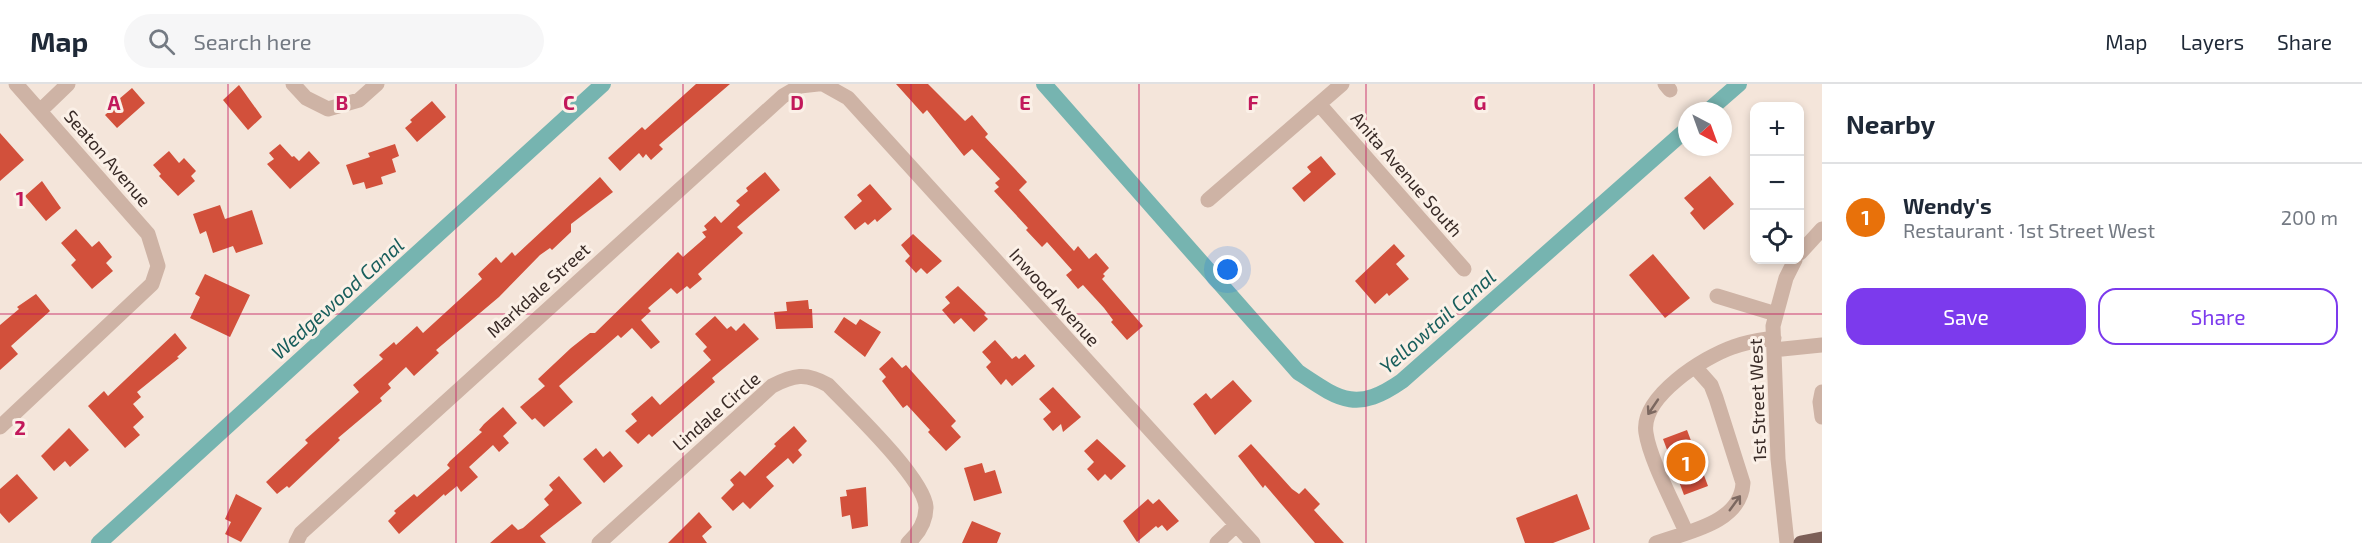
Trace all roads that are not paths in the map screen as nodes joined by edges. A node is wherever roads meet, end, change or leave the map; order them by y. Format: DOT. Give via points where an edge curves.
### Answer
graph roads {
  1 [pos="16,84"];
  2 [pos="68,84"];
  3 [pos="293,84"];
  4 [pos="377,84"];
  5 [pos="820,84"];
  6 [pos="1342,84"];
  7 [pos="1319,104"];
  8 [pos="39,111"];
  9 [pos="1208,200"];
  10 [pos="1822,229"];
  11 [pos="1804,249"];
  12 [pos="1793,264"];
  13 [pos="1464,269"];
  14 [pos="1717,296"];
  15 [pos="1776,314"];
  16 [pos="1774,344"];
  17 [pos="1822,346"];
  18 [pos="1695,367"];
  19 [pos="1822,392"];
  20 [pos="1822,417"];
  21 [pos="0,427"];
  22 [pos="1236,525"];
  23 [pos="1686,532"];
  24 [pos="1822,539"];
  25 [pos="296,543"];
  26 [pos="599,543"];
  27 [pos="908,543"];
  28 [pos="1217,543"];
  29 [pos="1253,543"];
  30 [pos="1656,543"];
  31 [pos="1787,543"];
  32 [pos="1801,543"];
  1 -- 8 [label="street, Seaton Avenue"];
  2 -- 8 [label="street"];
  3 -- 4 [label="street" via="306,98 328,109 359,100"];
  5 -- 22 [label="street, Inwood Avenue" via="849,98"];
  5 -- 25 [label="street, Markdale Street" via="800,86 783,96 310,525"];
  6 -- 7 [label="street"];
  7 -- 9 [label="street"];
  7 -- 13 [label="street, Anita Avenue South"];
  8 -- 21 [label="street, Seaton Avenue" via="148,234 158,266 152,284"];
  10 -- 11 [label="street"];
  12 -- 15 [label="street, 1st Street West"];
  14 -- 15 [label="street"];
  15 -- 16 [label="street, 1st Street West"];
  16 -- 17 [label="street"];
  16 -- 18 [label="street" via="1736,346"];
  16 -- 31 [label="street, 1st Street West" via="1778,459"];
  18 -- 23 [label="street, one-way" via="1654,402 1646,425 1646,434"];
  23 -- 18 [label="street, one-way" via="1722,517 1743,492 1716,398 1711,385"];
  19 -- 20 [label="street"];
  22 -- 28 [label="street"];
  22 -- 29 [label="street, Inwood Avenue"];
  23 -- 30 [label="street"];
  24 -- 32 [label="main road"];
  26 -- 27 [label="street, Lindale Circle" via="772,386 790,376 812,376 828,385 908,471 926,506 924,525"];
}
